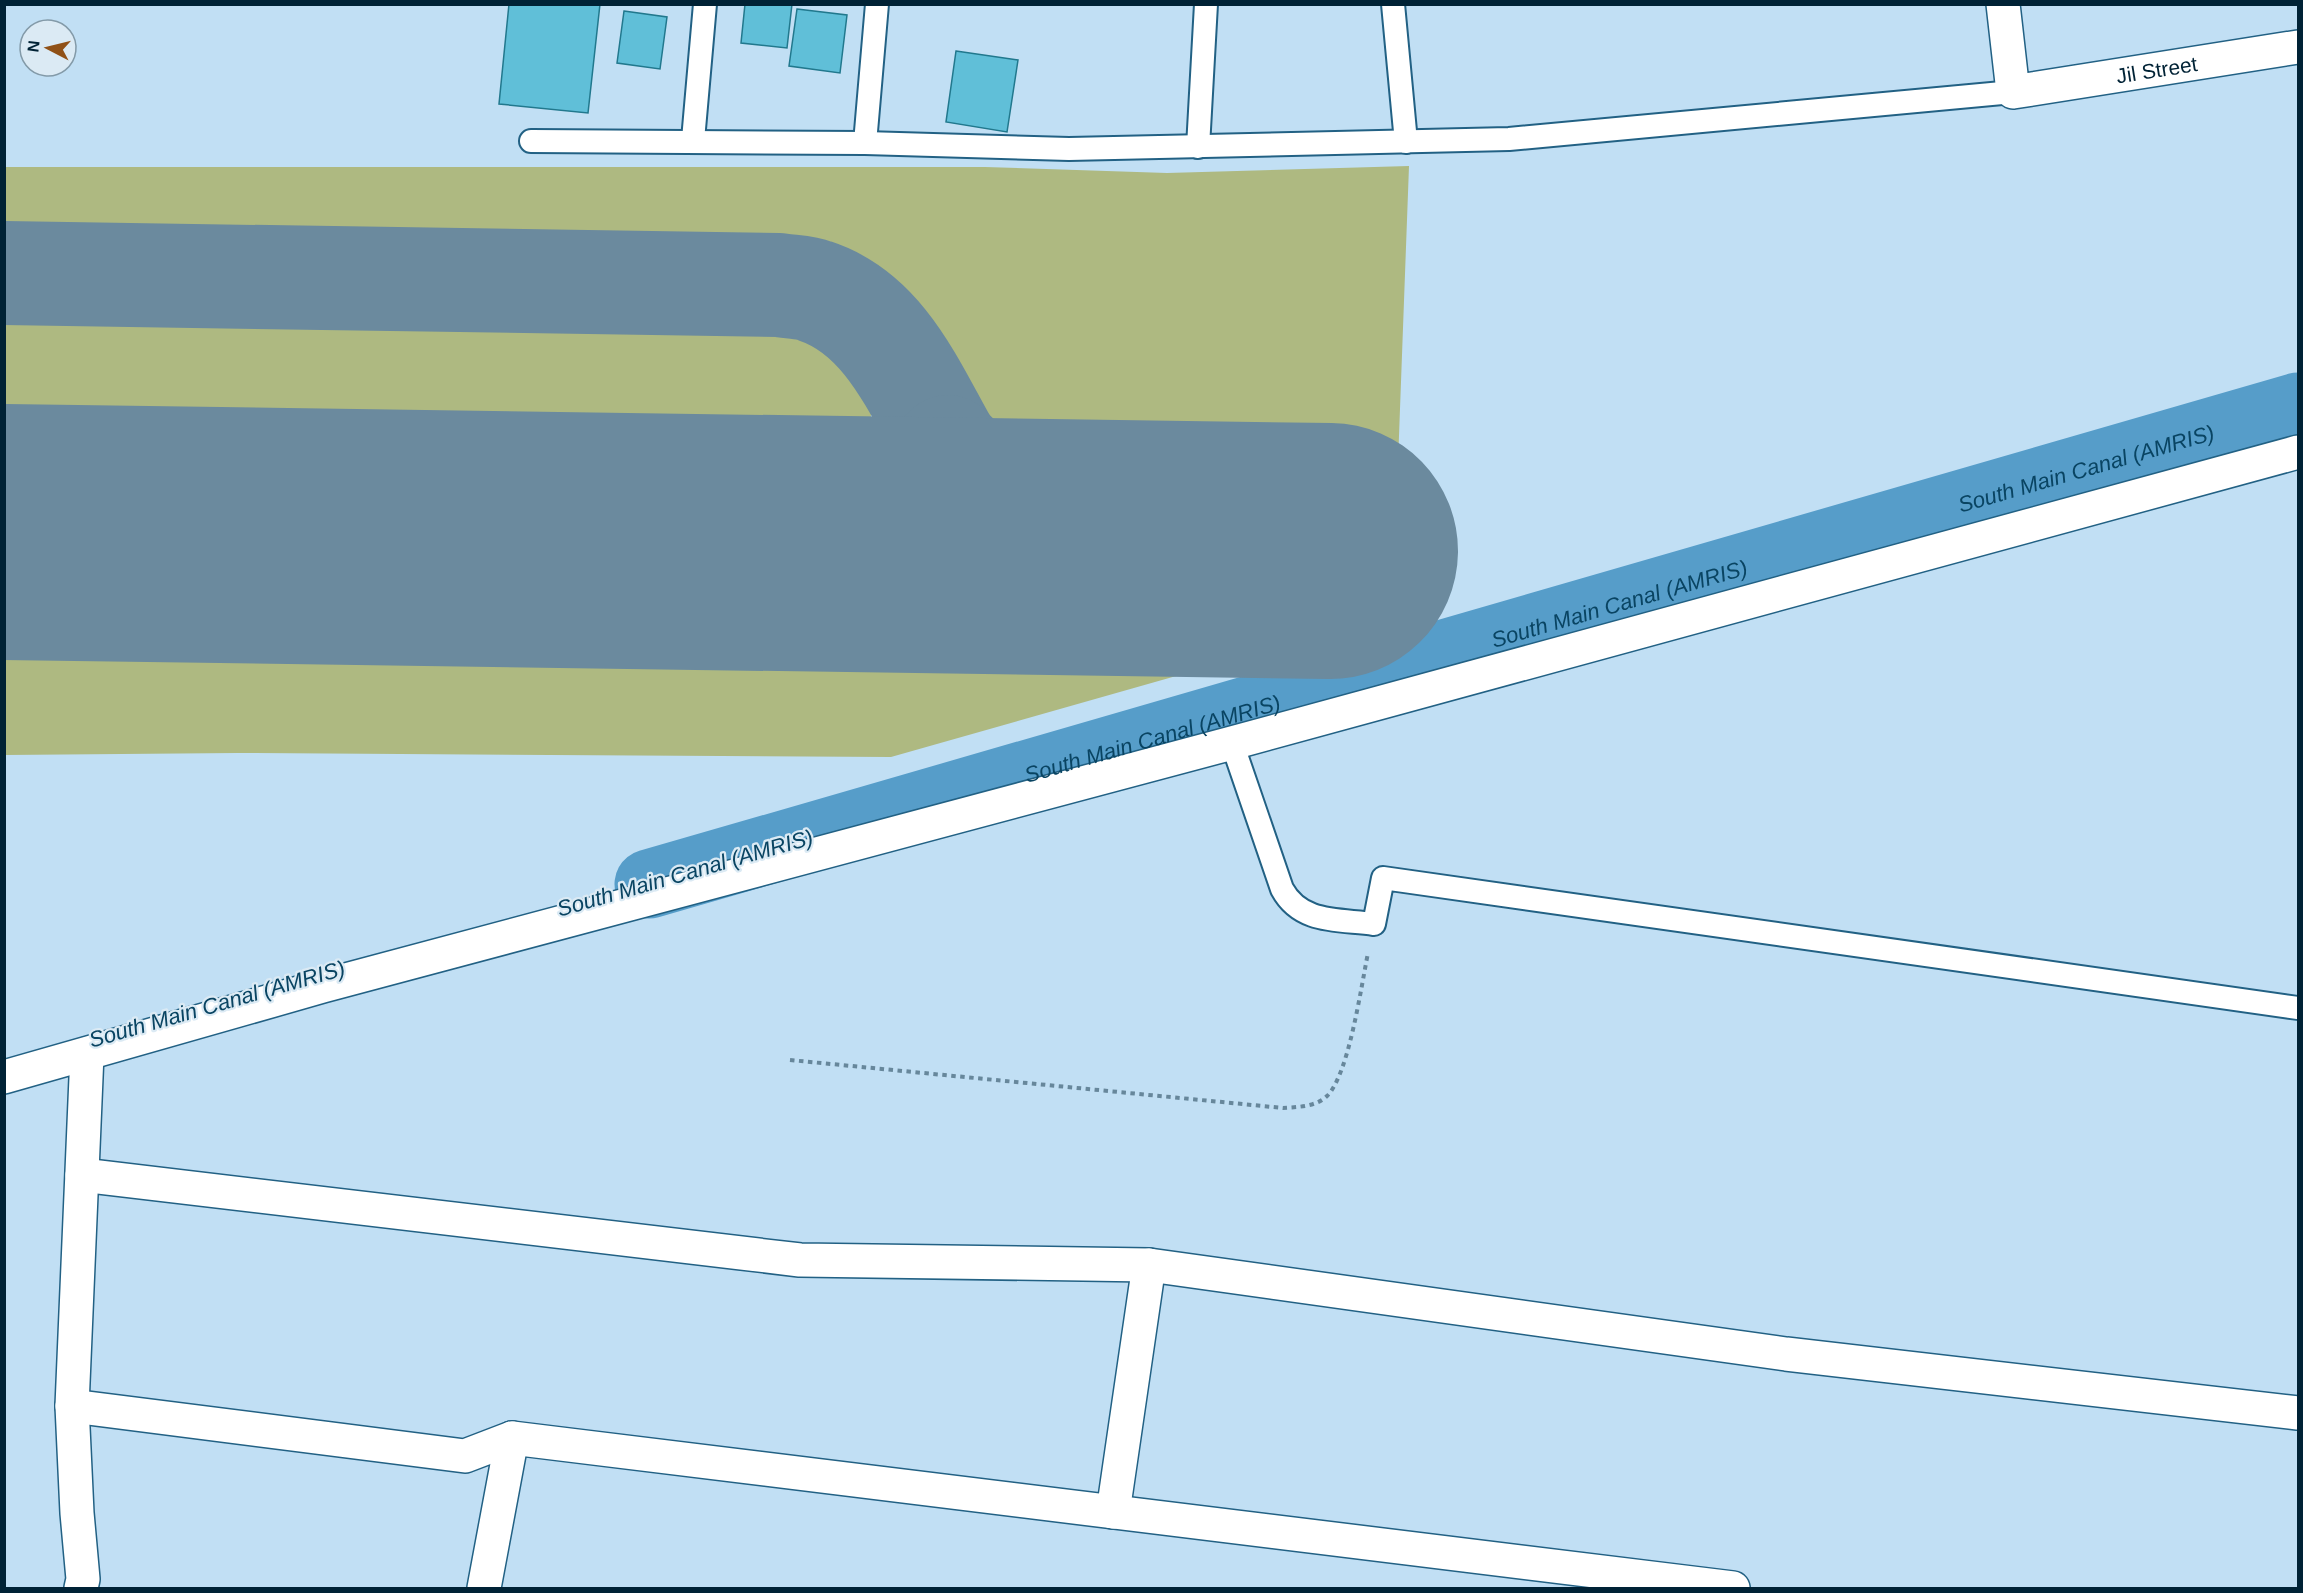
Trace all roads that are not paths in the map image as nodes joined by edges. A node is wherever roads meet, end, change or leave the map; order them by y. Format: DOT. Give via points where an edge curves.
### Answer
graph roads {
  1 [pos="705,4"];
  2 [pos="877,4"];
  3 [pos="1206,4"];
  4 [pos="1393,4"];
  5 [pos="2003,4"];
  6 [pos="2298,46"];
  7 [pos="2013,92"];
  8 [pos="693,140"];
  9 [pos="531,141"];
  10 [pos="1406,142"];
  11 [pos="865,143"];
  12 [pos="1198,147"];
  13 [pos="2298,452"];
  14 [pos="1232,743"];
  15 [pos="2298,1008"];
  16 [pos="87,1054"];
  17 [pos="4,1077"];
  18 [pos="82,1175"];
  19 [pos="1149,1265"];
  20 [pos="72,1406"];
  21 [pos="2298,1413"];
  22 [pos="512,1438"];
  23 [pos="1113,1512"];
  24 [pos="81,1588"];
  25 [pos="484,1588"];
  26 [pos="1733,1588"];
  1 -- 8 [label="lane"];
  2 -- 11 [label="lane"];
  3 -- 12 [label="lane"];
  4 -- 10 [label="lane"];
  5 -- 7 [label="street"];
  6 -- 7 [label="street, Jil Street"];
  7 -- 10 [label="lane" via="1509,139"];
  8 -- 9 [label="lane"];
  8 -- 11 [label="lane"];
  10 -- 12 [label="lane"];
  11 -- 12 [label="lane" via="1069,149"];
  13 -- 14 [label="street"];
  14 -- 15 [label="lane" via="1282,889 1296,909 1316,917 1374,924 1383,878"];
  14 -- 16 [label="street" via="334,982"];
  16 -- 17 [label="street"];
  16 -- 18 [label="street"];
  18 -- 19 [label="street" via="800,1260"];
  18 -- 20 [label="street"];
  19 -- 21 [label="street" via="1775,1352"];
  19 -- 23 [label="street"];
  20 -- 22 [label="street" via="465,1456"];
  20 -- 24 [label="street"];
  22 -- 23 [label="street"];
  22 -- 25 [label="street"];
  23 -- 26 [label="street"];
}
